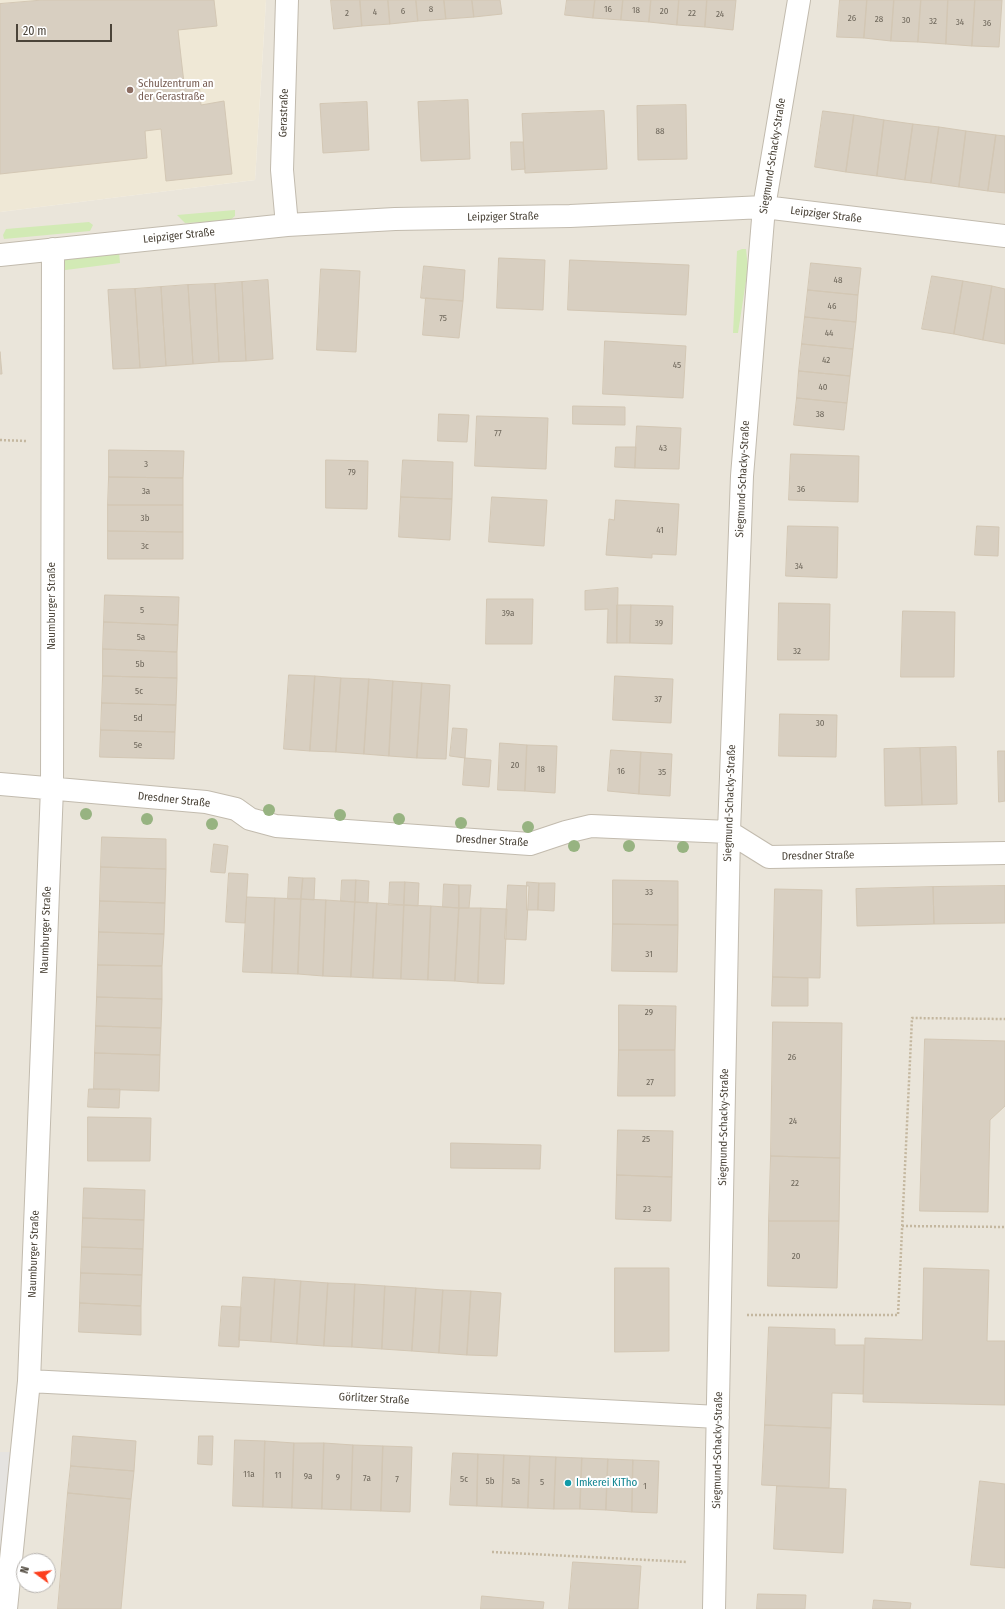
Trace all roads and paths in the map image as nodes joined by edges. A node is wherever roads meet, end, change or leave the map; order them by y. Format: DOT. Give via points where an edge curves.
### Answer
graph roads {
  1 [pos="287,0"];
  2 [pos="799,0"];
  3 [pos="764,207"];
  4 [pos="286,225"];
  5 [pos="1005,236"];
  6 [pos="53,249"];
  7 [pos="0,255"];
  8 [pos="0,784"];
  9 [pos="52,788"];
  10 [pos="729,832"];
  11 [pos="1005,853"];
  12 [pos="1005,1019"];
  13 [pos="902,1226"];
  14 [pos="1005,1227"];
  15 [pos="721,1315"];
  16 [pos="29,1381"];
  17 [pos="718,1417"];
  18 [pos="492,1552"];
  19 [pos="715,1564"];
  20 [pos="6,1609"];
  21 [pos="714,1609"];
  1 -- 4 [label="street, Gerastraße" via="282,170"];
  2 -- 3 [label="street, Siegmund-Schacky-Straße"];
  3 -- 4 [label="street, Leipziger Straße"];
  3 -- 5 [label="street, Leipziger Straße"];
  3 -- 10 [label="street, Siegmund-Schacky-Straße" via="742,476"];
  4 -- 6 [label="street, Leipziger Straße"];
  6 -- 7 [label="street, Leipziger Straße"];
  6 -- 9 [label="street, Naumburger Straße"];
  8 -- 9 [label="street, Dresdner Straße"];
  9 -- 10 [label="street, Dresdner Straße" via="206,802 236,809 250,819 276,826 530,844 591,826"];
  9 -- 16 [label="street, Naumburger Straße"];
  10 -- 11 [label="street, Dresdner Straße" via="769,856"];
  10 -- 15 [label="street, Siegmund-Schacky-Straße"];
  12 -- 13 [label="path" via="912,1018"];
  13 -- 14 [label="path"];
  13 -- 15 [label="path" via="898,1315"];
  15 -- 17 [label="street, Siegmund-Schacky-Straße"];
  16 -- 17 [label="street, Görlitzer Straße"];
  16 -- 20 [label="street, Naumburger Straße"];
  17 -- 19 [label="street, Siegmund-Schacky-Straße"];
  18 -- 19 [label="path"];
  19 -- 21 [label="street, Siegmund-Schacky-Straße"];
}
